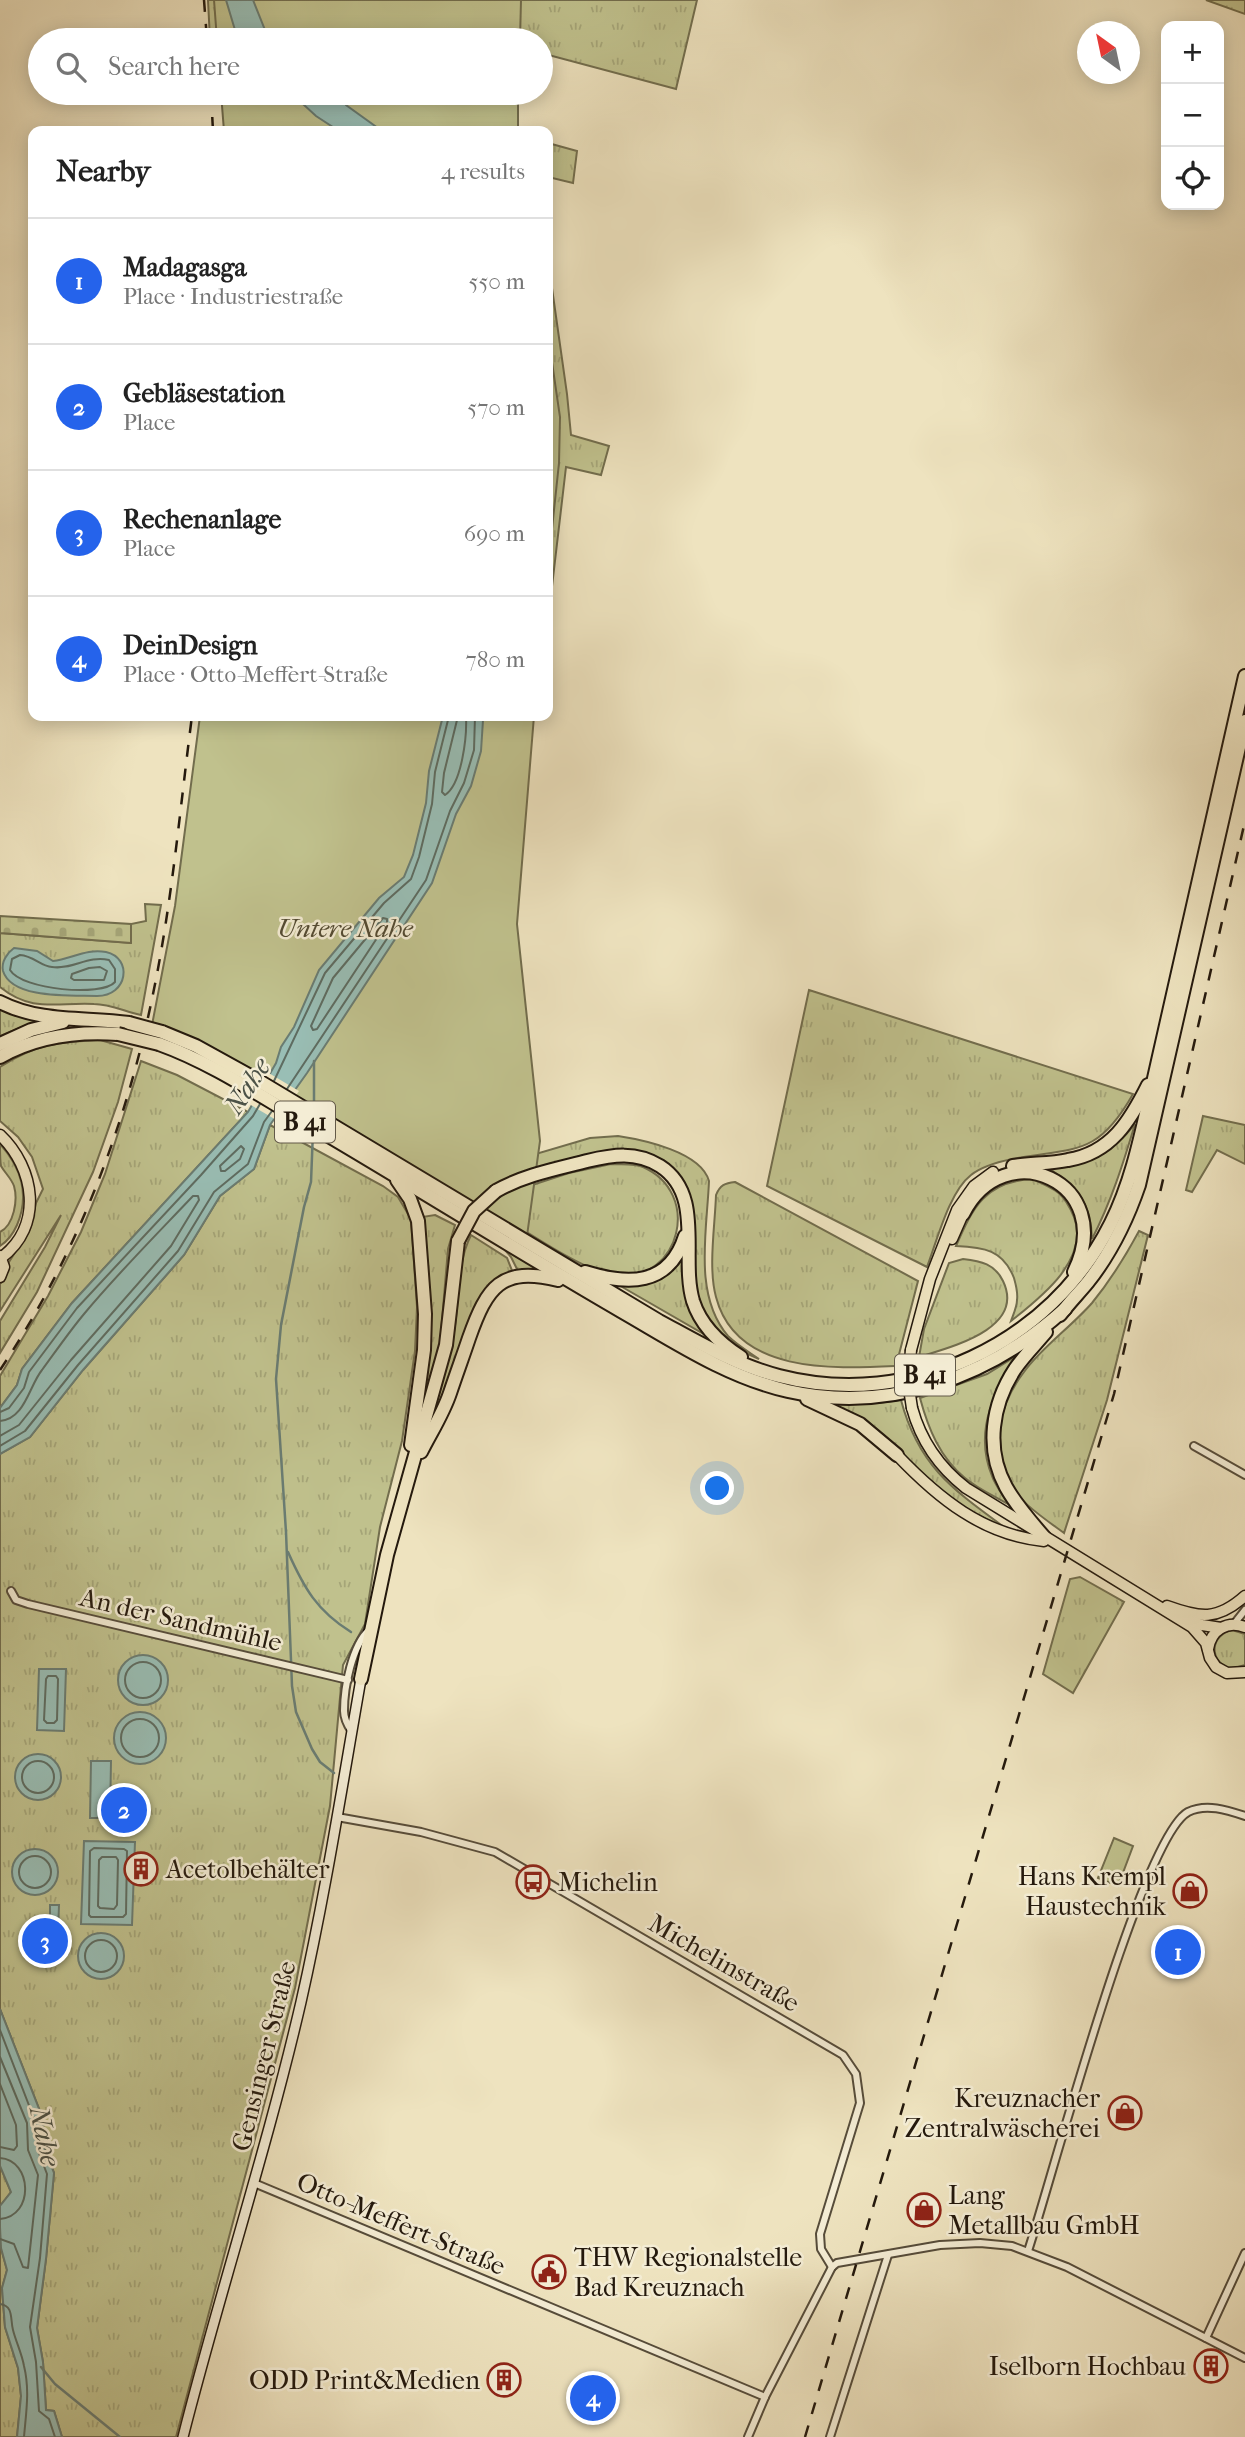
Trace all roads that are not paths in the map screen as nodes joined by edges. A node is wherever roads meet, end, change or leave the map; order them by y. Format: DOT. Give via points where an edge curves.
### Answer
graph roads {
  1 [pos="1245,676"];
  2 [pos="1245,721"];
  3 [pos="0,1002"];
  4 [pos="77,1021"];
  5 [pos="161,1038"];
  6 [pos="0,1044"];
  7 [pos="0,1056"];
  8 [pos="1155,1072"];
  9 [pos="0,1135"];
  10 [pos="367,1151"];
  11 [pos="993,1172"];
  12 [pos="393,1174"];
  13 [pos="963,1214"];
  14 [pos="688,1215"];
  15 [pos="1,1257"];
  16 [pos="563,1265"];
  17 [pos="0,1278"];
  18 [pos="572,1283"];
  19 [pos="1063,1294"];
  20 [pos="1065,1308"];
  21 [pos="916,1327"];
  22 [pos="764,1372"];
  23 [pos="788,1391"];
  24 [pos="1194,1446"];
  25 [pos="897,1455"];
  26 [pos="1245,1475"];
  27 [pos="405,1485"];
  28 [pos="1047,1540"];
  29 [pos="11,1591"];
  30 [pos="1245,1596"];
  31 [pos="1146,1599"];
  32 [pos="1159,1606"];
  33 [pos="1245,1610"];
  34 [pos="1170,1613"];
  35 [pos="1234,1625"];
  36 [pos="1245,1627"];
  37 [pos="1221,1628"];
  38 [pos="1208,1650"];
  39 [pos="1244,1673"];
  40 [pos="354,1680"];
  41 [pos="1245,1816"];
  42 [pos="337,1817"];
  43 [pos="254,2183"];
  44 [pos="1028,2251"];
  45 [pos="1245,2253"];
  46 [pos="887,2255"];
  47 [pos="832,2267"];
  48 [pos="1206,2338"];
  49 [pos="1245,2358"];
  50 [pos="765,2397"];
  51 [pos="183,2437"];
  52 [pos="748,2437"];
  53 [pos="830,2437"];
  1 -- 8 [label="highway, B 41"];
  2 -- 20 [label="highway, B 41" via="1139,1185 1111,1249"];
  3 -- 4 [label="highway" via="31,1014"];
  4 -- 5 [label="highway, B 41, bridge" via="129,1023"];
  4 -- 6 [label="highway, B 41" via="39,1028"];
  5 -- 7 [label="highway, B 41, bridge" via="79,1032 57,1035"];
  5 -- 10 [label="highway, B 41" via="188,1056 251,1083"];
  8 -- 11 [label="highway, B 41" via="1129,1122 1102,1147 1077,1158"];
  8 -- 19 [label="highway, B 41" via="1124,1195 1102,1240"];
  9 -- 15 [label="main road" via="20,1158 30,1194 23,1231"];
  10 -- 12 [label="highway, B 41"];
  10 -- 16 [label="highway, B 41"];
  11 -- 21 [label="main road, B 41" via="974,1186 957,1210"];
  12 -- 18 [label="highway, B 41"];
  12 -- 27 [label="highway, B 41" via="417,1216 425,1314"];
  13 -- 19 [label="highway, B 41" via="983,1188 1006,1175 1032,1173 1061,1185 1077,1203 1084,1234 1079,1261"];
  13 -- 21 [label="main road, B 41"];
  14 -- 16 [label="highway" via="680,1249 648,1277 617,1280"];
  14 -- 22 [label="highway" via="690,1288 701,1317 721,1343"];
  14 -- 27 [label="highway, bridge" via="682,1192 669,1173 634,1156 611,1156 518,1180 496,1191 474,1211 458,1241 446,1345"];
  15 -- 17 [label="main road"];
  16 -- 22 [label="highway, B 41" via="715,1352"];
  18 -- 23 [label="highway, B 41" via="711,1363"];
  18 -- 27 [label="highway, B 41" via="525,1275 505,1281 489,1294 447,1402"];
  19 -- 22 [label="highway, B 41" via="995,1347 929,1374 893,1382 837,1385"];
  20 -- 23 [label="highway, B 41" via="1007,1353 942,1383 865,1397"];
  20 -- 28 [label="highway, B 41" via="1011,1376 1000,1398 994,1429 993,1450 1002,1478"];
  21 -- 28 [label="main road, B 41, bridge" via="908,1382 912,1408 928,1447 948,1473 975,1495"];
  23 -- 25 [label="highway" via="860,1424"];
  24 -- 26 [label="street"];
  25 -- 28 [label="main road" via="939,1496 975,1519 1020,1537"];
  27 -- 40 [label="highway" via="371,1629"];
  28 -- 31 [label="main road"];
  29 -- 40 [label="street, An der Sandmühle" via="16,1600 28,1604"];
  30 -- 31 [label="main road" via="1226,1611 1203,1616"];
  31 -- 32 [label="main road"];
  32 -- 34 [label="main road"];
  32 -- 39 [label="main road" via="1169,1620 1199,1641 1217,1674 1230,1679"];
  33 -- 35 [label="street"];
  34 -- 37 [label="main road"];
  34 -- 38 [label="main road" via="1192,1627"];
  35 -- 36 [label="main road"];
  35 -- 37 [label="main road"];
  37 -- 38 [label="main road" via="1210,1639"];
  38 -- 39 [label="main road" via="1220,1670"];
  40 -- 42 [label="street, Gensinger Straße" via="352,1732"];
  41 -- 44 [label="street" via="1214,1807 1188,1812 1171,1829 1131,1920"];
  42 -- 43 [label="street, Gensinger Straße" via="300,2003"];
  42 -- 47 [label="street, Michelinstraße" via="421,1832 495,1852 843,2055 856,2074 860,2103 820,2234 821,2249"];
  43 -- 50 [label="street, Otto-Meffert-Straße"];
  43 -- 51 [label="street, Gensinger Straße"];
  44 -- 46 [label="street" via="980,2243"];
  44 -- 48 [label="street"];
  45 -- 48 [label="street"];
  46 -- 47 [label="street"];
  46 -- 53 [label="street"];
  47 -- 50 [label="street"];
  48 -- 49 [label="street"];
  50 -- 52 [label="street"];
}
